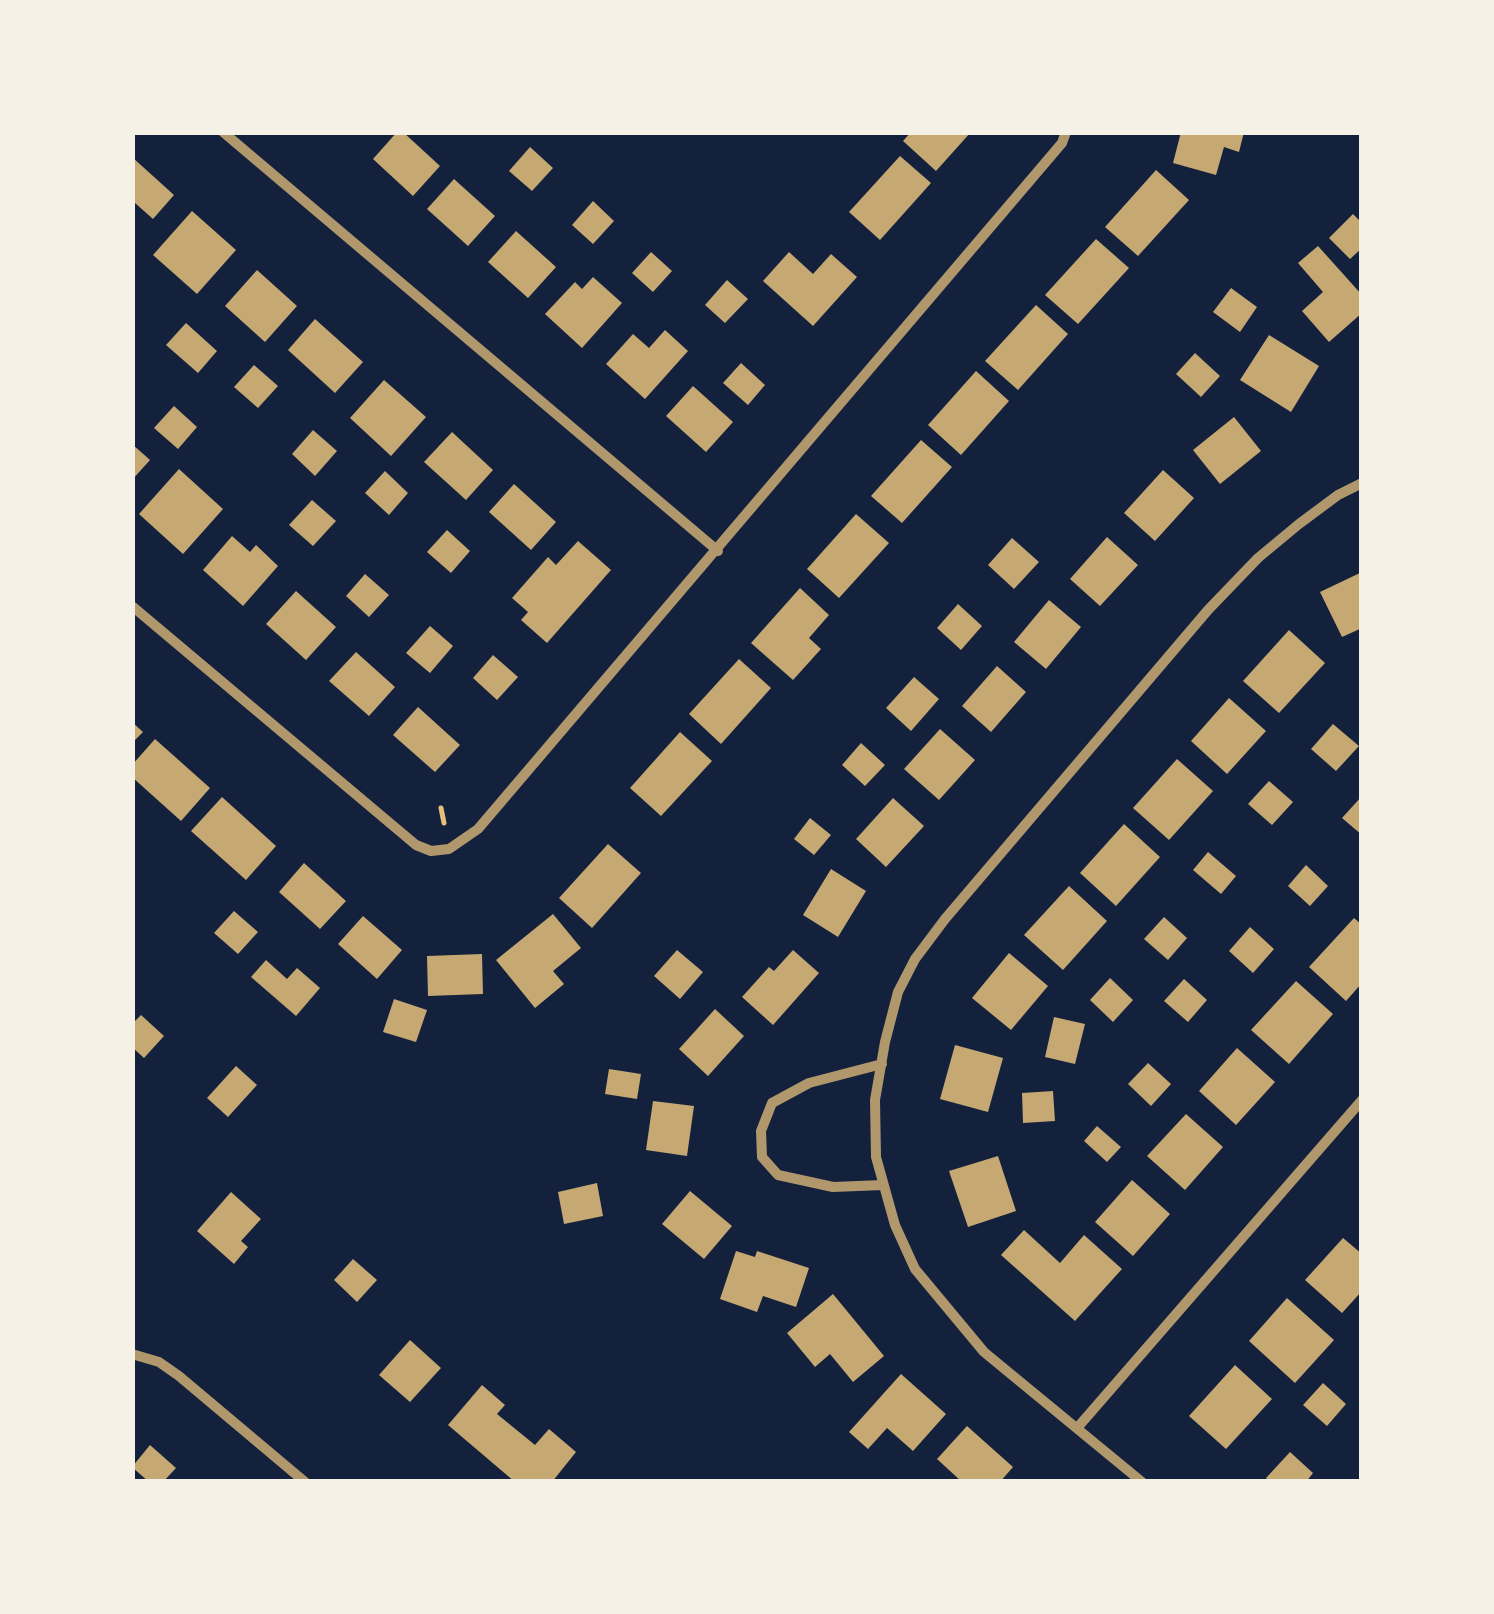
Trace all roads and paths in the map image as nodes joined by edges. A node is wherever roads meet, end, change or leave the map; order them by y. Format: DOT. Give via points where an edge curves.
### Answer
graph roads {
  1 [pos="223,132"];
  2 [pos="1066,132"];
  3 [pos="1362,483"];
  4 [pos="718,550"];
  5 [pos="132,606"];
  6 [pos="442,808"];
  7 [pos="444,823"];
  8 [pos="882,1064"];
  9 [pos="1362,1100"];
  10 [pos="883,1185"];
  11 [pos="133,1355"];
  12 [pos="1078,1428"];
  13 [pos="305,1482"];
  14 [pos="1142,1482"];
  1 -- 4 [label="street"];
  2 -- 4 [label="street"];
  3 -- 8 [label="street" via="1299,524 1208,610 944,920 898,992"];
  4 -- 5 [label="street" via="478,830 448,849 416,845"];
  6 -- 7 [label="path"];
  8 -- 10 [label="street" via="875,1100"];
  8 -- 10 [label="street" via="809,1083 772,1103 760,1130 762,1157 778,1175 832,1187"];
  9 -- 12 [label="street"];
  10 -- 12 [label="street" via="915,1269 946,1308 984,1352"];
  11 -- 13 [label="street" via="179,1376"];
  12 -- 14 [label="street"];
}
